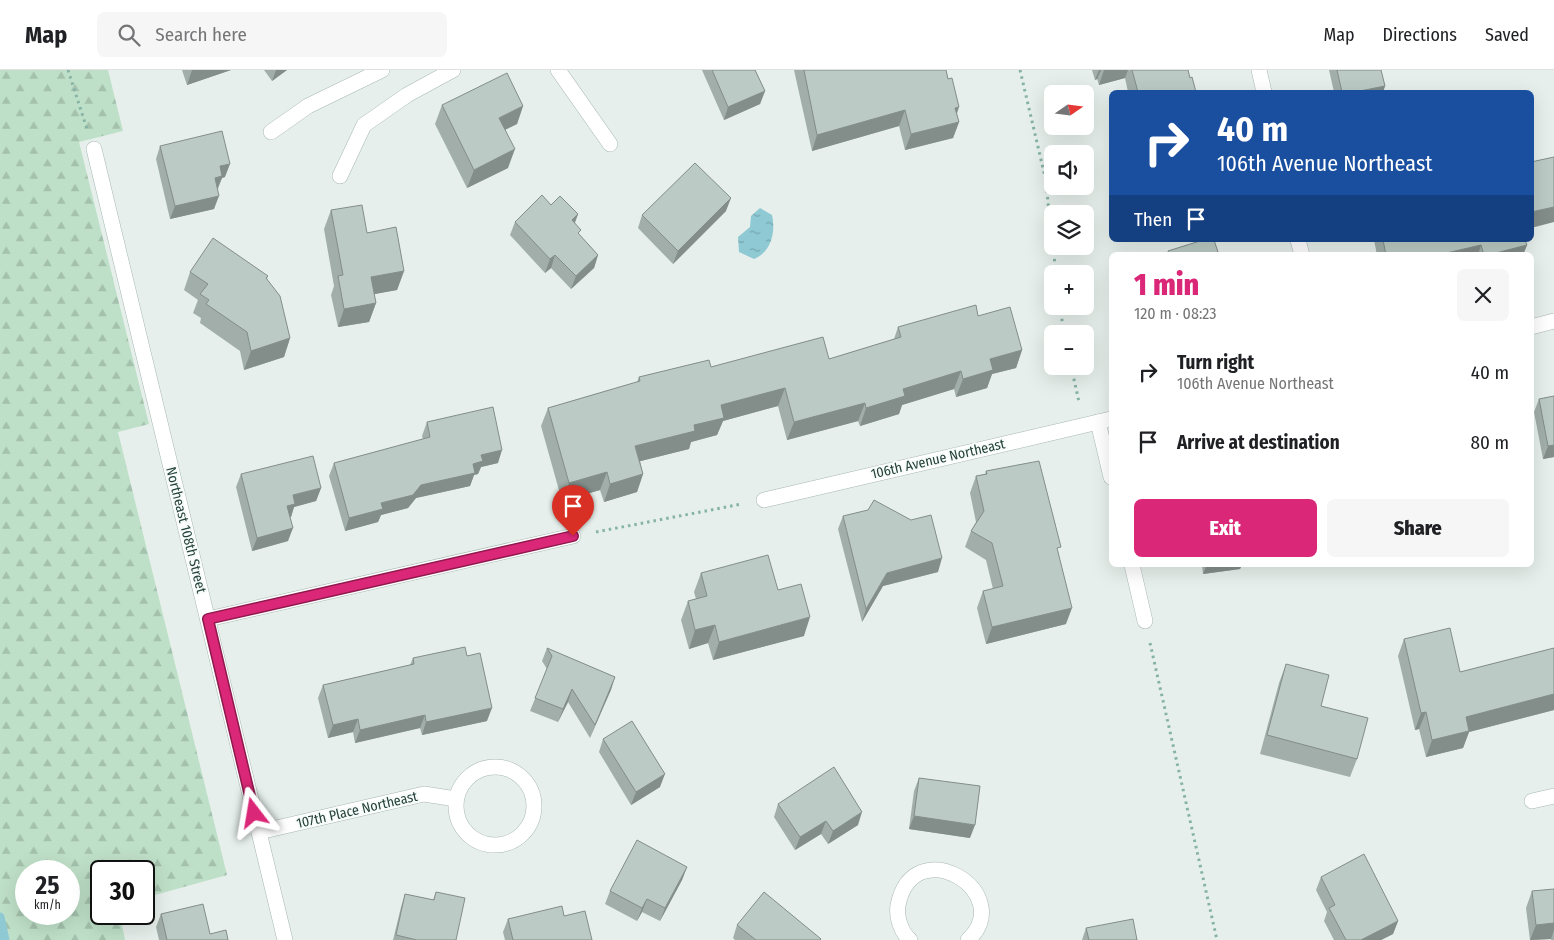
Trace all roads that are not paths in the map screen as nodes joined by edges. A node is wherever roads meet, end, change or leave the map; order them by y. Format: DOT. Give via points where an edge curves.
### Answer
graph roads {
  1 [pos="382,70"];
  2 [pos="453,70"];
  3 [pos="558,70"];
  4 [pos="1258,70"];
  5 [pos="1263,90"];
  6 [pos="271,132"];
  7 [pos="610,144"];
  8 [pos="94,149"];
  9 [pos="340,176"];
  10 [pos="1554,322"];
  11 [pos="1534,326"];
  12 [pos="1098,422"];
  13 [pos="1109,469"];
  14 [pos="764,500"];
  15 [pos="573,536"];
  16 [pos="1132,567"];
  17 [pos="208,619"];
  18 [pos="1145,621"];
  19 [pos="1554,796"];
  20 [pos="456,799"];
  21 [pos="1532,801"];
  22 [pos="259,832"];
  23 [pos="970,939"];
  24 [pos="285,940"];
  25 [pos="910,940"];
  1 -- 6 [label="street" via="308,106"];
  2 -- 9 [label="street" via="364,125"];
  3 -- 7 [label="street"];
  4 -- 5 [label="street"];
  8 -- 17 [label="street, Northeast 108th Street"];
  10 -- 11 [label="street"];
  12 -- 13 [label="street"];
  12 -- 14 [label="street, 106th Avenue Northeast"];
  15 -- 17 [label="street"];
  16 -- 18 [label="street"];
  17 -- 22 [label="street, Northeast 108th Street"];
  19 -- 21 [label="street"];
  20 -- 20 [label="street" via="460,826 469,837 488,845 508,844 520,837 534,813 534,799 524,781 508,769 494,766 469,776 460,786"];
  20 -- 22 [label="street, 107th Place Northeast" via="424,794"];
  22 -- 24 [label="street, Northeast 108th Street"];
  23 -- 25 [label="street" via="980,912 978,898 971,885 947,870 932,870 919,875 900,896 897,910 900,924"];
}
